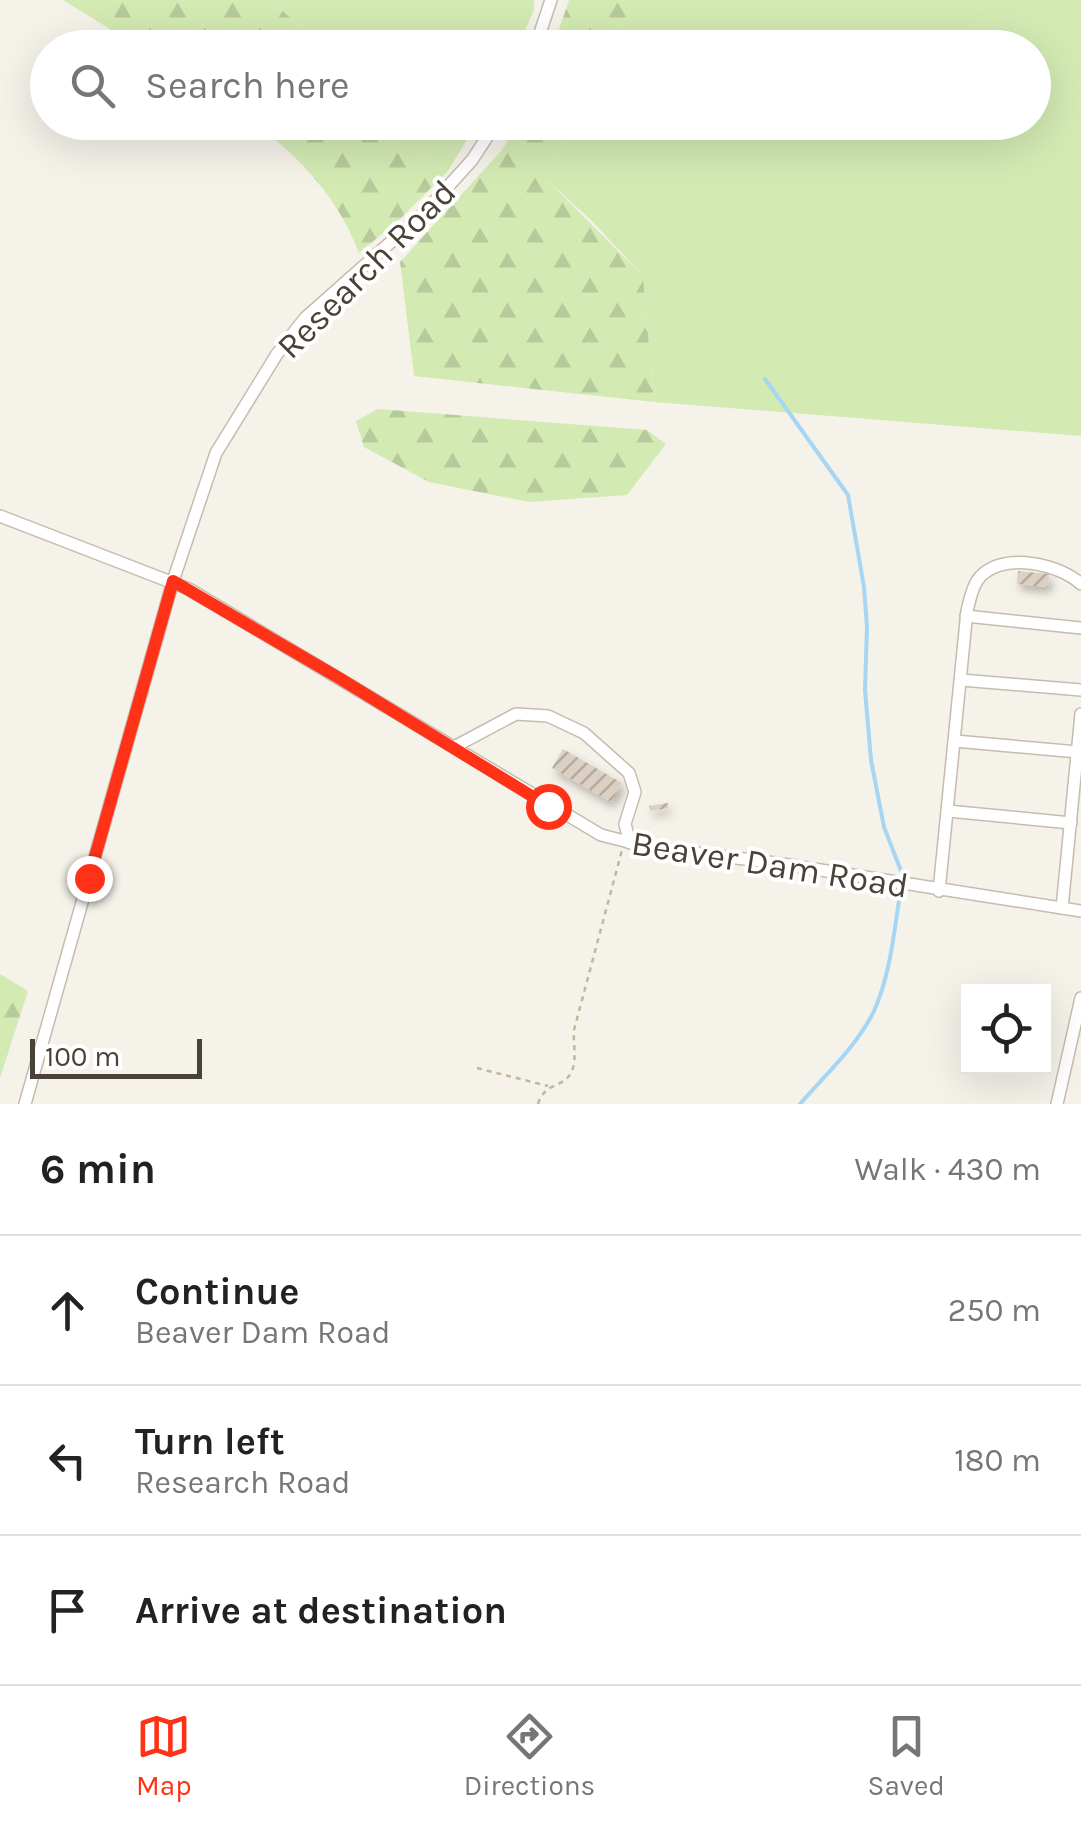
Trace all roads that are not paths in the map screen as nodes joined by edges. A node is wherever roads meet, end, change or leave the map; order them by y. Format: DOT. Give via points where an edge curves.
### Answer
graph roads {
  1 [pos="551,0"];
  2 [pos="541,30"];
  3 [pos="484,140"];
  4 [pos="0,516"];
  5 [pos="173,581"];
  6 [pos="1081,584"];
  7 [pos="966,616"];
  8 [pos="1081,628"];
  9 [pos="961,680"];
  10 [pos="1081,690"];
  11 [pos="1081,714"];
  12 [pos="955,741"];
  13 [pos="454,746"];
  14 [pos="1078,752"];
  15 [pos="948,811"];
  16 [pos="1071,824"];
  17 [pos="627,843"];
  18 [pos="938,890"];
  19 [pos="1062,908"];
  20 [pos="1081,911"];
  21 [pos="1081,998"];
  22 [pos="25,1104"];
  23 [pos="1057,1104"];
  1 -- 2 [label="street"];
  3 -- 5 [label="street, Research Road" via="408,229 320,303 277,354 216,453"];
  4 -- 5 [label="street, Beaver Dam Road"];
  5 -- 13 [label="street, Beaver Dam Road"];
  5 -- 22 [label="street, Research Road"];
  6 -- 7 [label="street" via="1037,565 996,567 978,578"];
  7 -- 8 [label="street"];
  7 -- 9 [label="street"];
  9 -- 10 [label="street"];
  9 -- 12 [label="street"];
  11 -- 14 [label="street"];
  12 -- 14 [label="street"];
  12 -- 15 [label="street"];
  13 -- 17 [label="street, Beaver Dam Road" via="575,821"];
  13 -- 17 [label="street" via="516,714 548,716 584,733 628,774 635,792"];
  14 -- 16 [label="street"];
  15 -- 16 [label="street"];
  15 -- 18 [label="street"];
  16 -- 19 [label="street"];
  17 -- 18 [label="street, Beaver Dam Road"];
  18 -- 19 [label="street, Beaver Dam Road"];
  19 -- 20 [label="street, Beaver Dam Road"];
  21 -- 23 [label="street"];
}
